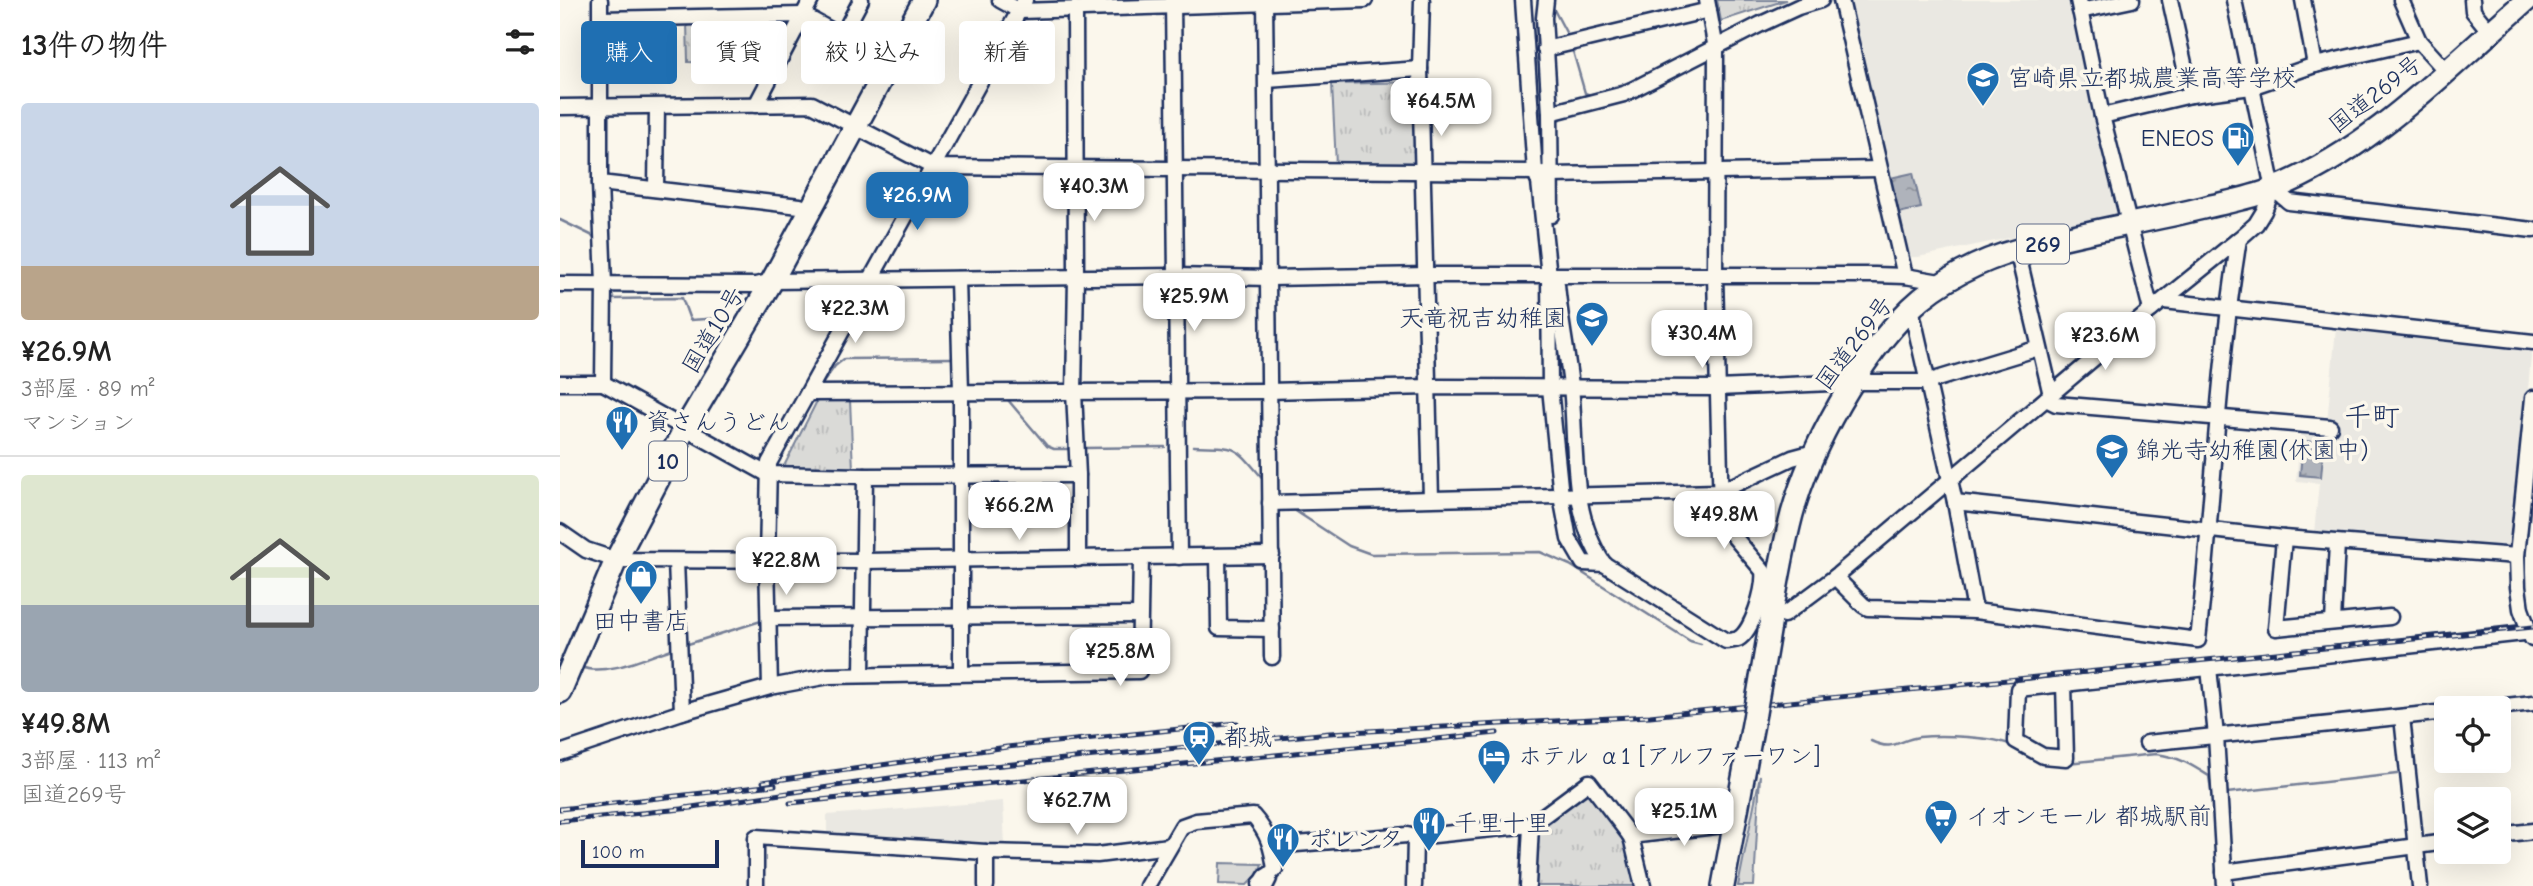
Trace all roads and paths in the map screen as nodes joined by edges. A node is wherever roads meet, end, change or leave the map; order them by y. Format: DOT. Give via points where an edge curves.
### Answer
graph roads {
  1 [pos="600,0"];
  2 [pos="761,0"];
  3 [pos="811,0"];
  4 [pos="861,0"];
  5 [pos="912,0"];
  6 [pos="924,0"];
  7 [pos="1000,0"];
  8 [pos="1365,0"];
  9 [pos="1422,0"];
  10 [pos="1523,0"];
  11 [pos="1546,0"];
  12 [pos="1821,0"];
  13 [pos="1841,0"];
  14 [pos="2132,0"];
  15 [pos="2170,0"];
  16 [pos="2234,0"];
  17 [pos="2303,0"];
  18 [pos="2402,0"];
  19 [pos="2472,0"];
  20 [pos="2527,0"];
  21 [pos="1265,2"];
  22 [pos="1173,4"];
  23 [pos="1022,5"];
  24 [pos="1708,5"];
  25 [pos="2079,5"];
  26 [pos="1075,9"];
  27 [pos="803,15"];
  28 [pos="761,17"];
  29 [pos="600,19"];
  30 [pos="814,21"];
  31 [pos="850,21"];
  32 [pos="903,21"];
  33 [pos="910,21"];
  34 [pos="2490,32"];
  35 [pos="2419,41"];
  36 [pos="1545,49"];
  37 [pos="1716,49"];
  38 [pos="2315,65"];
  39 [pos="1420,69"];
  40 [pos="2446,71"];
  41 [pos="1267,80"];
  42 [pos="872,84"];
  43 [pos="2251,87"];
  44 [pos="2192,95"];
  45 [pos="756,105"];
  46 [pos="601,106"];
  47 [pos="657,106"];
  48 [pos="560,107"];
  49 [pos="1550,113"];
  50 [pos="2102,116"];
  51 [pos="851,124"];
  52 [pos="933,167"];
  53 [pos="1076,168"];
  54 [pos="1879,169"];
  55 [pos="1175,170"];
  56 [pos="1268,170"];
  57 [pos="1715,171"];
  58 [pos="1424,172"];
  59 [pos="1535,172"];
  60 [pos="1551,175"];
  61 [pos="600,183"];
  62 [pos="656,189"];
  63 [pos="2273,189"];
  64 [pos="800,206"];
  65 [pos="2128,224"];
  66 [pos="2533,230"];
  67 [pos="2239,239"];
  68 [pos="2017,250"];
  69 [pos="1427,275"];
  70 [pos="1175,276"];
  71 [pos="1553,276"];
  72 [pos="1715,276"];
  73 [pos="1905,276"];
  74 [pos="1076,278"];
  75 [pos="1270,278"];
  76 [pos="958,279"];
  77 [pos="871,280"];
  78 [pos="764,283"];
  79 [pos="1945,283"];
  80 [pos="560,284"];
  81 [pos="604,284"];
  82 [pos="2164,301"];
  83 [pos="1911,309"];
  84 [pos="2227,309"];
  85 [pos="2151,310"];
  86 [pos="2533,342"];
  87 [pos="2039,348"];
  88 [pos="1854,382"];
  89 [pos="1927,382"];
  90 [pos="560,383"];
  91 [pos="603,383"];
  92 [pos="1430,387"];
  93 [pos="1550,388"];
  94 [pos="1571,388"];
  95 [pos="1717,388"];
  96 [pos="1178,391"];
  97 [pos="1268,391"];
  98 [pos="961,392"];
  99 [pos="1074,392"];
  100 [pos="809,393"];
  101 [pos="2049,397"];
  102 [pos="2533,398"];
  103 [pos="2219,417"];
  104 [pos="2330,427"];
  105 [pos="680,428"];
  106 [pos="1814,452"];
  107 [pos="767,474"];
  108 [pos="961,475"];
  109 [pos="1078,475"];
  110 [pos="864,476"];
  111 [pos="1950,481"];
  112 [pos="1719,492"];
  113 [pos="1579,495"];
  114 [pos="1561,496"];
  115 [pos="1431,498"];
  116 [pos="1955,502"];
  117 [pos="1270,503"];
  118 [pos="2210,531"];
  119 [pos="560,532"];
  120 [pos="2284,538"];
  121 [pos="2337,543"];
  122 [pos="1272,555"];
  123 [pos="1218,556"];
  124 [pos="2517,556"];
  125 [pos="1179,557"];
  126 [pos="1141,558"];
  127 [pos="613,559"];
  128 [pos="1078,559"];
  129 [pos="767,560"];
  130 [pos="961,560"];
  131 [pos="676,561"];
  132 [pos="864,561"];
  133 [pos="1604,564"];
  134 [pos="1835,576"];
  135 [pos="1975,611"];
  136 [pos="962,615"];
  137 [pos="1139,615"];
  138 [pos="1784,615"];
  139 [pos="864,617"];
  140 [pos="2390,617"];
  141 [pos="769,618"];
  142 [pos="2333,622"];
  143 [pos="1272,629"];
  144 [pos="2532,635"];
  145 [pos="1272,657"];
  146 [pos="567,660"];
  147 [pos="2209,668"];
  148 [pos="961,673"];
  149 [pos="862,674"];
  150 [pos="2064,684"];
  151 [pos="770,687"];
  152 [pos="560,692"];
  153 [pos="2533,703"];
  154 [pos="2511,705"];
  155 [pos="682,712"];
  156 [pos="2434,713"];
  157 [pos="2402,717"];
  158 [pos="2216,736"];
  159 [pos="2147,743"];
  160 [pos="560,753"];
  161 [pos="1733,824"];
  162 [pos="1531,825"];
  163 [pos="2533,831"];
  164 [pos="2511,834"];
  165 [pos="1630,836"];
  166 [pos="1415,837"];
  167 [pos="2434,844"];
  168 [pos="1170,846"];
  169 [pos="1272,846"];
  170 [pos="2416,846"];
  171 [pos="986,852"];
  172 [pos="2225,879"];
  173 [pos="1268,881"];
  174 [pos="756,886"];
  175 [pos="986,886"];
  176 [pos="1147,886"];
  177 [pos="1414,886"];
  178 [pos="1528,886"];
  179 [pos="1643,886"];
  180 [pos="1723,886"];
  181 [pos="2420,886"];
  1 -- 29 [label="street"];
  2 -- 28 [label="street"];
  3 -- 27 [label="street"];
  4 -- 31 [label="street"];
  5 -- 32 [label="highway, 国道10号 / 10"];
  6 -- 33 [label="highway, 国道10号 / 10"];
  7 -- 23 [label="street"];
  8 -- 21 [label="street"];
  9 -- 39 [label="street"];
  10 -- 59 [label="street"];
  11 -- 36 [label="street"];
  12 -- 37 [label="street" via="1773,18"];
  13 -- 54 [label="street"];
  14 -- 25 [label="street"];
  15 -- 44 [label="street"];
  16 -- 43 [label="street"];
  17 -- 38 [label="street"];
  18 -- 35 [label="street"];
  19 -- 34 [label="street" via="2473,11"];
  20 -- 34 [label="highway, 国道269号 / 269"];
  21 -- 22 [label="street"];
  21 -- 41 [label="street"];
  22 -- 26 [label="street"];
  22 -- 55 [label="street"];
  23 -- 26 [label="street"];
  23 -- 52 [label="street"];
  24 -- 36 [label="street"];
  24 -- 37 [label="street"];
  25 -- 50 [label="street"];
  26 -- 53 [label="street"];
  27 -- 28 [label="street"];
  27 -- 30 [label="street"];
  27 -- 45 [label="street"];
  28 -- 29 [label="street"];
  29 -- 46 [label="street"];
  34 -- 40 [label="highway, 国道269号 / 269"];
  35 -- 38 [label="street"];
  35 -- 40 [label="street"];
  36 -- 49 [label="street"];
  37 -- 49 [label="street" via="1624,94"];
  37 -- 57 [label="street"];
  38 -- 43 [label="street"];
  39 -- 41 [label="street"];
  39 -- 58 [label="street"];
  40 -- 63 [label="highway, 国道269号 / 269" via="2361,142"];
  41 -- 56 [label="street"];
  42 -- 51 [label="highway, 国道10号 / 10"];
  43 -- 44 [label="street"];
  43 -- 63 [label="street"];
  44 -- 50 [label="street"];
  45 -- 47 [label="street"];
  45 -- 51 [label="street" via="812,104"];
  46 -- 47 [label="street"];
  46 -- 48 [label="street"];
  46 -- 61 [label="street"];
  47 -- 62 [label="street"];
  49 -- 60 [label="street"];
  50 -- 65 [label="street"];
  51 -- 52 [label="street"];
  51 -- 64 [label="highway, 国道10号 / 10"];
  51 -- 78 [label="highway, 国道10号 / 10"];
  52 -- 53 [label="street"];
  52 -- 77 [label="street"];
  53 -- 55 [label="street"];
  53 -- 74 [label="street"];
  54 -- 57 [label="street"];
  54 -- 73 [label="street"];
  55 -- 56 [label="street"];
  55 -- 70 [label="street"];
  56 -- 58 [label="street"];
  56 -- 75 [label="street"];
  57 -- 60 [label="street"];
  57 -- 72 [label="street"];
  58 -- 59 [label="street"];
  58 -- 69 [label="street"];
  59 -- 60 [label="street"];
  59 -- 71 [label="street"];
  60 -- 71 [label="street"];
  61 -- 62 [label="street"];
  61 -- 81 [label="street"];
  62 -- 64 [label="street"];
  63 -- 65 [label="highway, 国道269号 / 269"];
  63 -- 66 [label="street" via="2300,204"];
  63 -- 67 [label="street" via="2256,224"];
  64 -- 78 [label="highway, 国道10号 / 10"];
  65 -- 68 [label="highway, 国道269号 / 269"];
  65 -- 85 [label="street"];
  67 -- 82 [label="street"];
  67 -- 84 [label="street"];
  68 -- 79 [label="highway, 国道269号 / 269"];
  68 -- 87 [label="street"];
  69 -- 71 [label="street"];
  69 -- 75 [label="street"];
  69 -- 92 [label="street"];
  70 -- 74 [label="street"];
  70 -- 75 [label="street"];
  70 -- 96 [label="street"];
  71 -- 72 [label="street"];
  71 -- 93 [label="street"];
  71 -- 94 [label="street"];
  72 -- 73 [label="street"];
  72 -- 95 [label="street"];
  73 -- 79 [label="street"];
  74 -- 76 [label="street"];
  74 -- 99 [label="street"];
  75 -- 97 [label="street"];
  76 -- 77 [label="street"];
  76 -- 98 [label="street"];
  77 -- 78 [label="street"];
  77 -- 100 [label="street"];
  78 -- 81 [label="street"];
  78 -- 105 [label="highway, 国道10号 / 10"];
  79 -- 83 [label="highway, 国道269号 / 269"];
  80 -- 81 [label="street"];
  81 -- 91 [label="street"];
  82 -- 84 [label="street"];
  82 -- 85 [label="street"];
  83 -- 88 [label="highway, 国道269号 / 269"];
  83 -- 89 [label="street"];
  84 -- 86 [label="street"];
  84 -- 103 [label="street"];
  85 -- 101 [label="street"];
  87 -- 89 [label="street"];
  87 -- 101 [label="street"];
  88 -- 89 [label="street"];
  88 -- 95 [label="street"];
  88 -- 106 [label="highway, 国道269号 / 269"];
  89 -- 111 [label="street"];
  90 -- 91 [label="street"];
  91 -- 105 [label="street"];
  92 -- 93 [label="street"];
  92 -- 97 [label="street"];
  92 -- 115 [label="street"];
  93 -- 94 [label="street"];
  93 -- 114 [label="street"];
  94 -- 95 [label="street"];
  94 -- 113 [label="street"];
  95 -- 112 [label="street"];
  96 -- 97 [label="street"];
  96 -- 99 [label="street"];
  96 -- 125 [label="street"];
  97 -- 117 [label="street"];
  98 -- 99 [label="street"];
  98 -- 100 [label="street"];
  98 -- 108 [label="street"];
  99 -- 109 [label="street"];
  100 -- 107 [label="street"];
  101 -- 103 [label="street" via="2056,404"];
  101 -- 111 [label="street"];
  102 -- 124 [label="street"];
  103 -- 104 [label="street"];
  103 -- 118 [label="street"];
  105 -- 107 [label="street"];
  105 -- 127 [label="highway, 国道10号 / 10"];
  106 -- 112 [label="street"];
  106 -- 161 [label="highway, 国道269号 / 269, bridge" via="1793,513"];
  107 -- 110 [label="street"];
  107 -- 129 [label="street"];
  108 -- 109 [label="street"];
  108 -- 110 [label="street"];
  108 -- 130 [label="street"];
  109 -- 128 [label="street"];
  110 -- 132 [label="street"];
  111 -- 116 [label="street"];
  111 -- 134 [label="street"];
  112 -- 113 [label="street"];
  112 -- 133 [label="street" via="1725,526 1763,571 1757,611 1748,630 1737,639 1726,641"];
  113 -- 114 [label="street"];
  113 -- 133 [label="street" via="1585,528"];
  114 -- 115 [label="street"];
  114 -- 133 [label="street" via="1566,529 1583,563"];
  115 -- 117 [label="street"];
  116 -- 118 [label="street"];
  116 -- 135 [label="street"];
  117 -- 122 [label="street"];
  118 -- 120 [label="street"];
  118 -- 135 [label="street" via="2198,640"];
  119 -- 127 [label="street" via="586,550"];
  120 -- 121 [label="street"];
  120 -- 142 [label="street" via="2277,628"];
  121 -- 124 [label="street"];
  121 -- 142 [label="street"];
  122 -- 123 [label="street"];
  122 -- 143 [label="street"];
  123 -- 125 [label="street"];
  123 -- 143 [label="street" via="1219,628"];
  124 -- 144 [label="street" via="2521,610"];
  125 -- 126 [label="street"];
  126 -- 128 [label="street"];
  126 -- 137 [label="street"];
  127 -- 131 [label="street"];
  127 -- 146 [label="highway, 国道10号 / 10"];
  128 -- 130 [label="street"];
  129 -- 131 [label="street"];
  129 -- 132 [label="street"];
  129 -- 141 [label="street"];
  130 -- 132 [label="street"];
  130 -- 136 [label="street"];
  131 -- 155 [label="street"];
  132 -- 139 [label="street"];
  134 -- 135 [label="street" via="1868,608"];
  134 -- 138 [label="street"];
  136 -- 137 [label="street"];
  136 -- 139 [label="street"];
  136 -- 148 [label="street"];
  137 -- 148 [label="street" via="1139,671"];
  139 -- 141 [label="street"];
  139 -- 149 [label="street"];
  140 -- 142 [label="street"];
  141 -- 151 [label="street"];
  143 -- 145 [label="street"];
  144 -- 147 [label="street"];
  146 -- 152 [label="highway, 国道10号 / 10"];
  147 -- 150 [label="street"];
  147 -- 158 [label="street"];
  148 -- 149 [label="street"];
  149 -- 151 [label="street"];
  150 -- 150 [label="street" via="2018,689 2016,741 2043,756 2066,758"];
  151 -- 155 [label="street"];
  153 -- 154 [label="street"];
  155 -- 160 [label="street"];
  156 -- 157 [label="street"];
  157 -- 158 [label="street"];
  157 -- 170 [label="street"];
  158 -- 159 [label="street"];
  158 -- 172 [label="street"];
  161 -- 165 [label="street"];
  161 -- 180 [label="highway, 国道269号 / 269"];
  162 -- 165 [label="street" via="1589,782"];
  162 -- 166 [label="street"];
  162 -- 178 [label="street"];
  163 -- 164 [label="street"];
  165 -- 179 [label="street"];
  166 -- 169 [label="street"];
  166 -- 177 [label="street"];
  167 -- 170 [label="street"];
  168 -- 169 [label="street" via="1182,826 1252,816 1266,830"];
  168 -- 171 [label="street" via="1097,855"];
  168 -- 176 [label="street"];
  169 -- 173 [label="street"];
  170 -- 172 [label="street"];
  170 -- 181 [label="street"];
  171 -- 174 [label="street" via="756,837"];
  171 -- 175 [label="street"];
}
